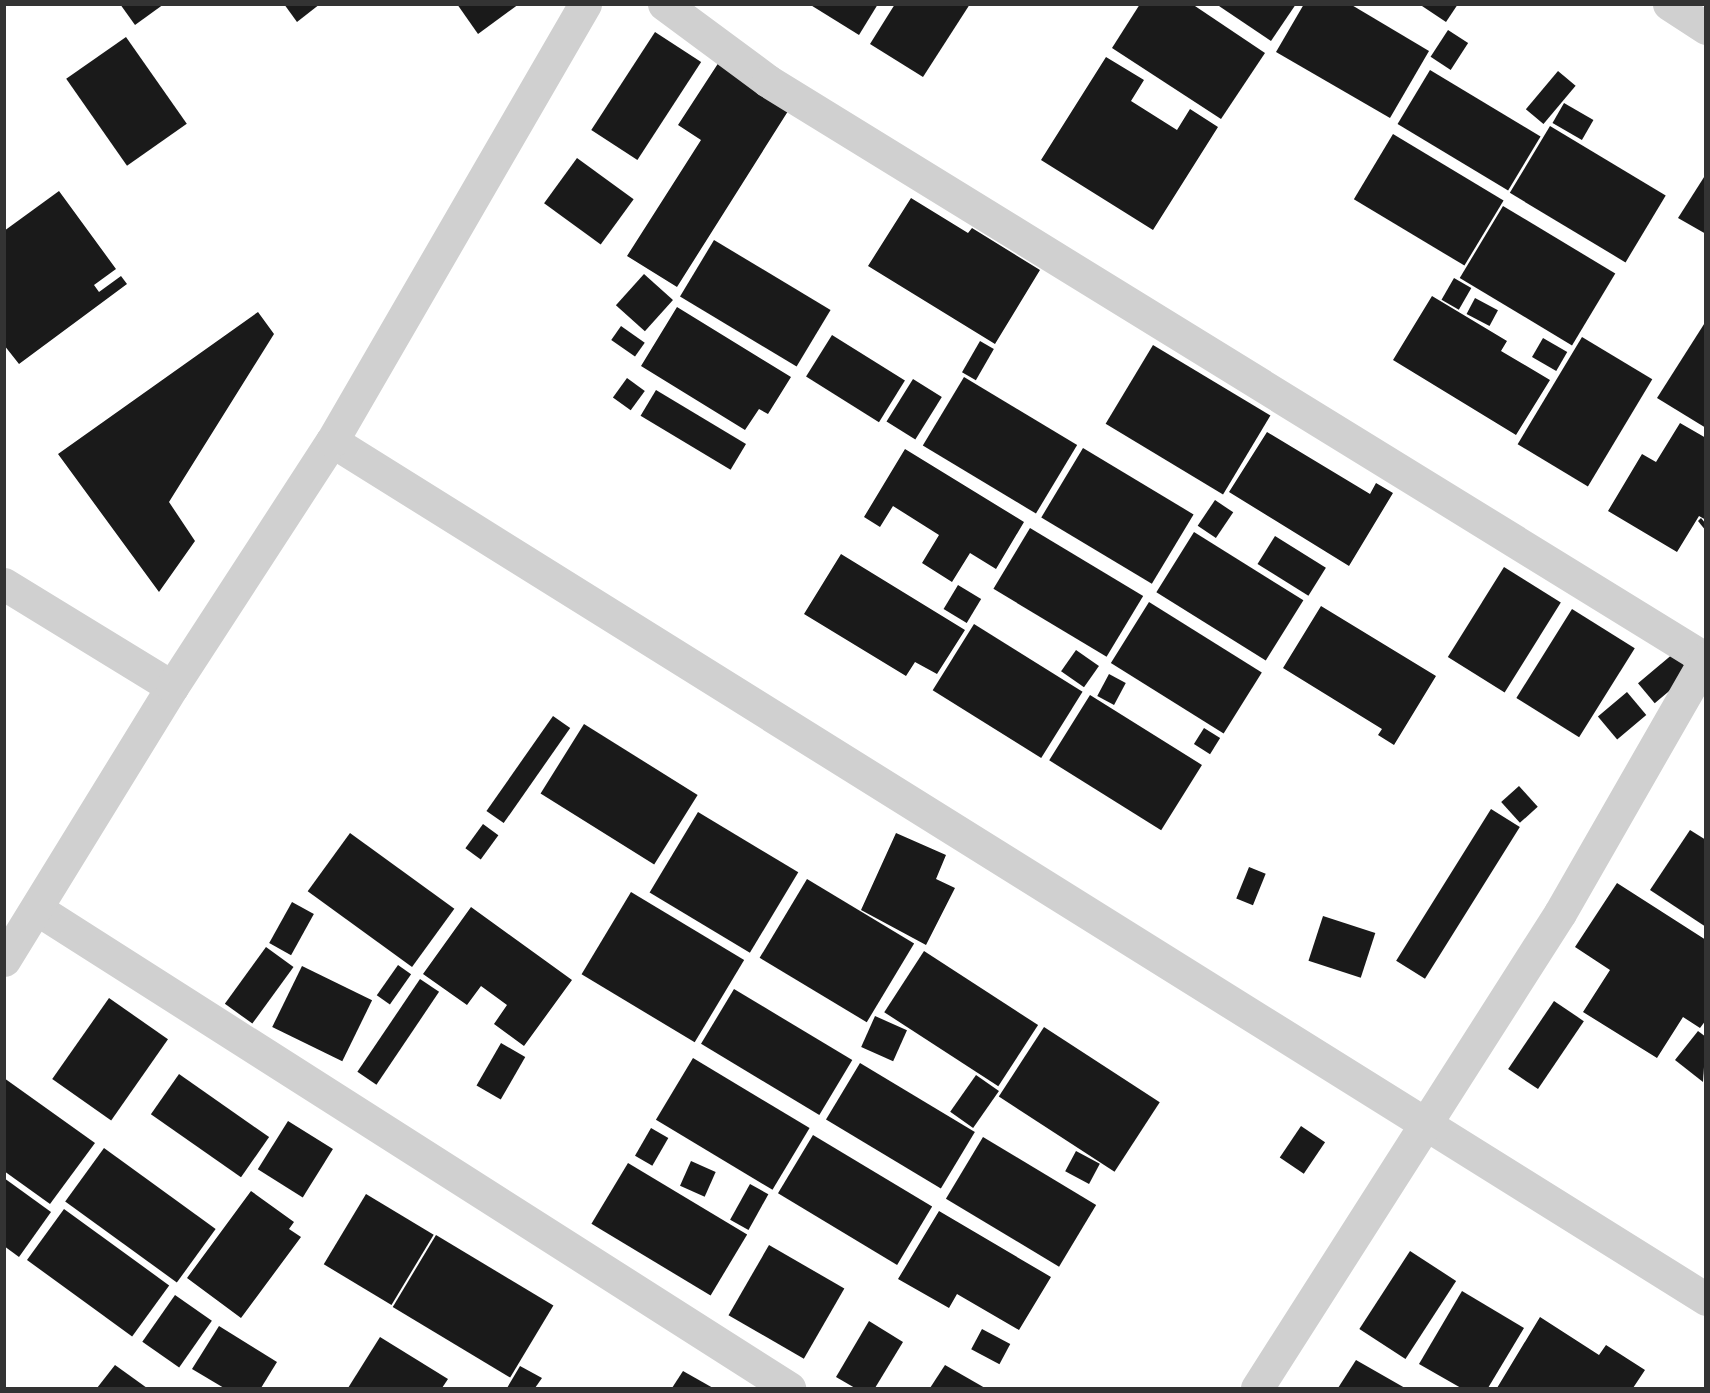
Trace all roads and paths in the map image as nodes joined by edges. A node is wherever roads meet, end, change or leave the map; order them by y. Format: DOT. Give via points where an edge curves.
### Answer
graph roads {
  1 [pos="585,4"];
  2 [pos="664,4"];
  3 [pos="1669,4"];
  4 [pos="1706,28"];
  5 [pos="332,441"];
  6 [pos="4,584"];
  7 [pos="1705,659"];
  8 [pos="172,687"];
  9 [pos="37,909"];
  10 [pos="4,960"];
  11 [pos="1427,1123"];
  12 [pos="1706,1299"];
  13 [pos="789,1389"];
  14 [pos="1257,1389"];
  1 -- 5 [label="street"];
  2 -- 7 [label="street" via="768,81"];
  3 -- 4 [label="street"];
  5 -- 8 [label="street"];
  5 -- 11 [label="street"];
  6 -- 8 [label="street"];
  7 -- 11 [label="street" via="1560,913"];
  8 -- 9 [label="street"];
  9 -- 10 [label="street"];
  9 -- 13 [label="street"];
  11 -- 12 [label="street"];
  11 -- 14 [label="street"];
}
